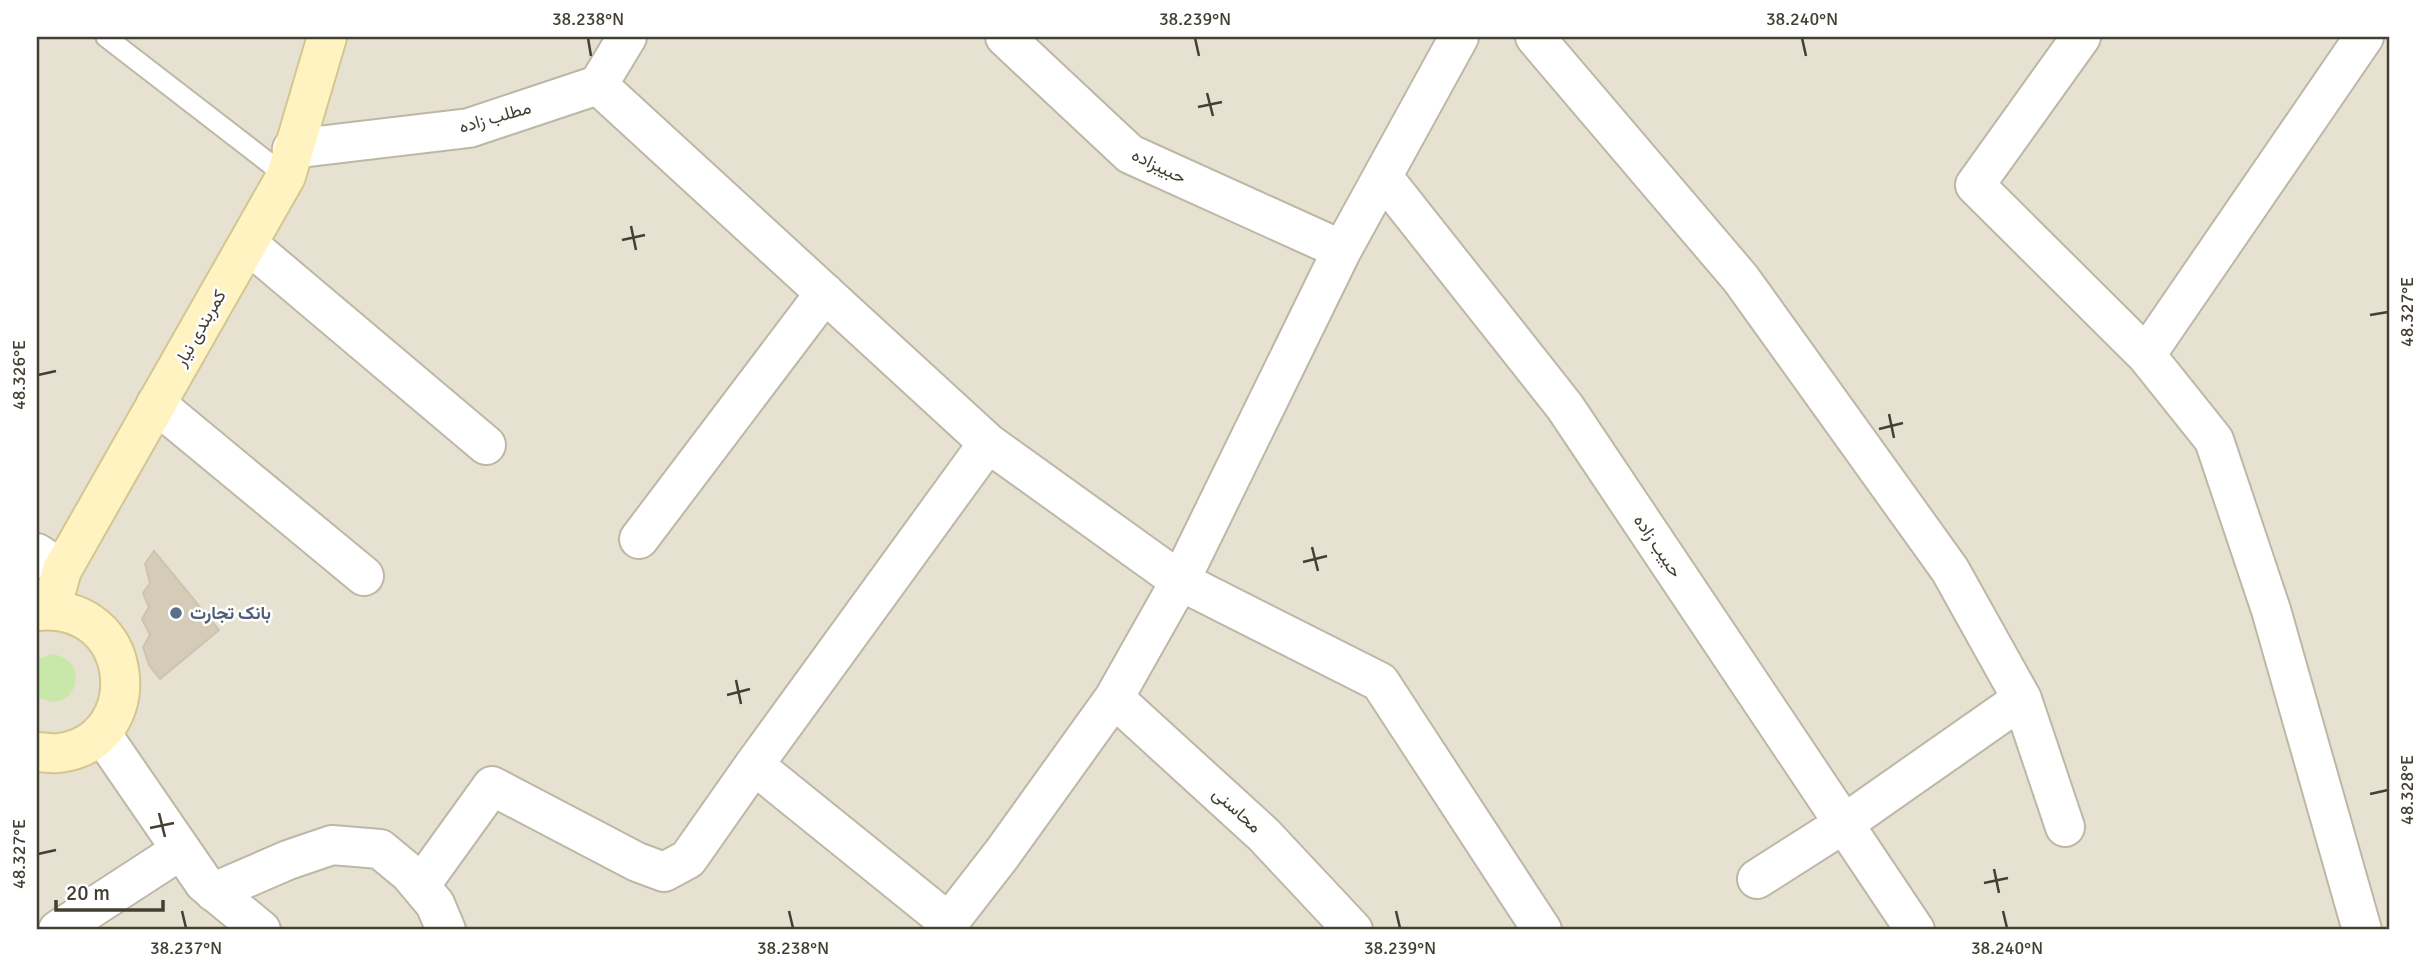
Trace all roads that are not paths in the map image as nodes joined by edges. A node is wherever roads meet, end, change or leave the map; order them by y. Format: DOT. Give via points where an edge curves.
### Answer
graph roads {
  1 [pos="107,37"];
  2 [pos="327,37"];
  3 [pos="626,37"];
  4 [pos="1005,37"];
  5 [pos="1459,37"];
  6 [pos="1535,37"];
  7 [pos="2081,37"];
  8 [pos="2364,37"];
  9 [pos="598,85"];
  10 [pos="289,163"];
  11 [pos="1383,177"];
  12 [pos="248,244"];
  13 [pos="1342,250"];
  14 [pos="825,293"];
  15 [pos="2146,355"];
  16 [pos="156,404"];
  17 [pos="988,443"];
  18 [pos="486,445"];
  19 [pos="639,539"];
  20 [pos="49,561"];
  21 [pos="364,576"];
  22 [pos="1180,581"];
  23 [pos="44,610"];
  24 [pos="1114,698"];
  25 [pos="2022,699"];
  26 [pos="100,733"];
  27 [pos="37,752"];
  28 [pos="754,765"];
  29 [pos="1844,823"];
  30 [pos="2065,827"];
  31 [pos="181,850"];
  32 [pos="1757,879"];
  33 [pos="420,886"];
  34 [pos="214,892"];
  35 [pos="945,926"];
  36 [pos="58,930"];
  37 [pos="261,930"];
  38 [pos="446,930"];
  39 [pos="1353,930"];
  40 [pos="1542,930"];
  41 [pos="1915,930"];
  42 [pos="2362,930"];
  1 -- 10 [label="lane"];
  2 -- 10 [label="main road, کمربندی نیار"];
  3 -- 9 [label="street"];
  4 -- 13 [label="street, حبیبزاده" via="1130,155"];
  5 -- 11 [label="street"];
  6 -- 25 [label="street" via="1741,279 1950,570"];
  7 -- 15 [label="street" via="1975,185"];
  8 -- 15 [label="street"];
  9 -- 10 [label="street, مطلب زاده" via="469,128"];
  9 -- 14 [label="street"];
  10 -- 12 [label="main road, کمربندی نیار"];
  11 -- 13 [label="street"];
  11 -- 29 [label="street, حبیب زاده" via="1564,407"];
  12 -- 16 [label="main road, کمربندی نیار"];
  12 -- 18 [label="street"];
  13 -- 22 [label="street"];
  14 -- 17 [label="street"];
  14 -- 19 [label="street"];
  15 -- 42 [label="street" via="2214,440 2271,610"];
  16 -- 20 [label="main road, کمربندی نیار"];
  16 -- 21 [label="street"];
  17 -- 22 [label="street"];
  17 -- 28 [label="street"];
  20 -- 23 [label="main road, کمربندی نیار"];
  22 -- 24 [label="street"];
  22 -- 40 [label="street" via="1380,682"];
  23 -- 26 [label="main road" via="74,614 95,626 111,644 120,666 121,690 114,713"];
  24 -- 35 [label="street"];
  24 -- 39 [label="street, محاسنی" via="1264,835"];
  25 -- 29 [label="street"];
  25 -- 30 [label="street"];
  26 -- 27 [label="main road" via="59,753"];
  26 -- 31 [label="street"];
  28 -- 33 [label="street" via="688,859 664,872 492,786"];
  28 -- 35 [label="street"];
  29 -- 32 [label="street"];
  29 -- 41 [label="street, حبیب زاده"];
  31 -- 34 [label="street"];
  31 -- 36 [label="street"];
  33 -- 34 [label="street" via="380,849 332,845"];
  33 -- 38 [label="street" via="435,904"];
  34 -- 37 [label="street"];
}
